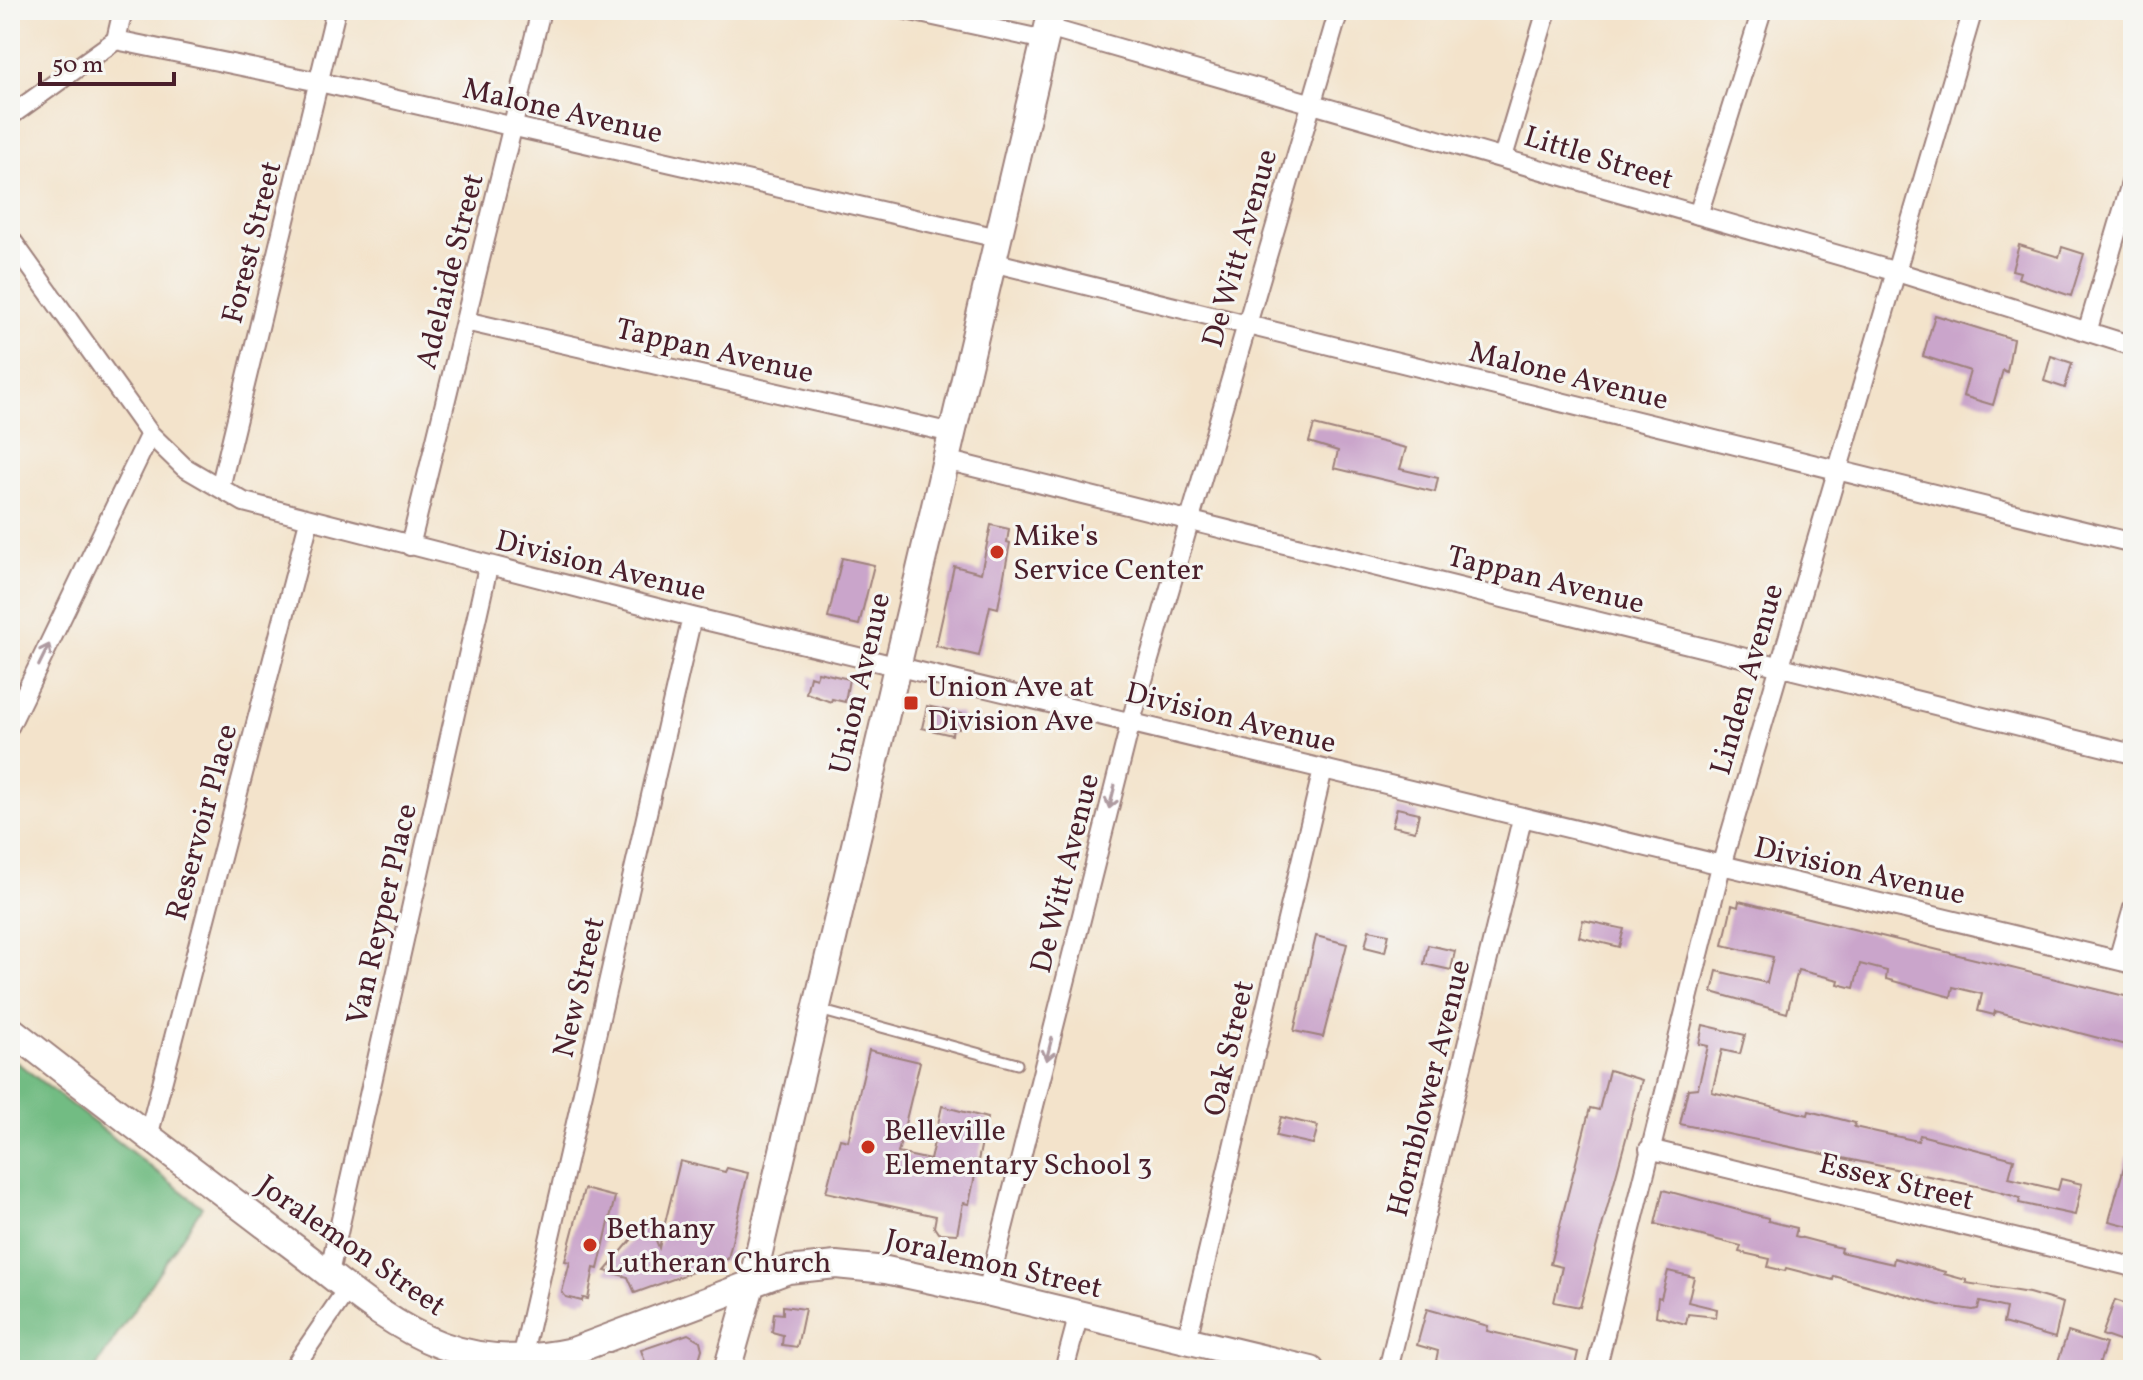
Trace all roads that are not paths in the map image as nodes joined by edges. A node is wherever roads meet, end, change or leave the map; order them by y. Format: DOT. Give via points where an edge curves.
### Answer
graph roads {
  1 [pos="123,10"];
  2 [pos="336,10"];
  3 [pos="541,10"];
  4 [pos="906,10"];
  5 [pos="1339,10"];
  6 [pos="1547,10"];
  7 [pos="1762,10"];
  8 [pos="1973,10"];
  9 [pos="1048,26"];
  10 [pos="116,40"];
  11 [pos="319,82"];
  12 [pos="1311,104"];
  13 [pos="10,116"];
  14 [pos="514,128"];
  15 [pos="1503,157"];
  16 [pos="2133,176"];
  17 [pos="1698,215"];
  18 [pos="10,241"];
  19 [pos="995,250"];
  20 [pos="1897,272"];
  21 [pos="465,321"];
  22 [pos="1247,324"];
  23 [pos="2088,329"];
  24 [pos="2133,346"];
  25 [pos="952,433"];
  26 [pos="150,434"];
  27 [pos="945,460"];
  28 [pos="1837,471"];
  29 [pos="220,488"];
  30 [pos="309,521"];
  31 [pos="1189,521"];
  32 [pos="2133,543"];
  33 [pos="410,546"];
  34 [pos="488,567"];
  35 [pos="692,617"];
  36 [pos="897,663"];
  37 [pos="1779,664"];
  38 [pos="1131,721"];
  39 [pos="10,725"];
  40 [pos="2133,754"];
  41 [pos="1323,769"];
  42 [pos="1522,819"];
  43 [pos="1721,866"];
  44 [pos="2133,908"];
  45 [pos="2126,962"];
  46 [pos="816,1009"];
  47 [pos="10,1029"];
  48 [pos="1017,1064"];
  49 [pos="148,1137"];
  50 [pos="1649,1149"];
  51 [pos="2133,1267"];
  52 [pos="338,1280"];
  53 [pos="752,1282"];
  54 [pos="987,1292"];
  55 [pos="1079,1314"];
  56 [pos="1187,1340"];
  57 [pos="520,1364"];
  58 [pos="292,1370"];
  59 [pos="727,1370"];
  60 [pos="1064,1370"];
  61 [pos="1311,1370"];
  62 [pos="1388,1370"];
  63 [pos="1596,1370"];
  1 -- 10 [label="street"];
  2 -- 11 [label="street, Forest Street"];
  3 -- 14 [label="street, Adelaide Street"];
  4 -- 9 [label="street, Little Street"];
  5 -- 12 [label="street, De Witt Avenue"];
  6 -- 15 [label="street"];
  7 -- 17 [label="street"];
  8 -- 20 [label="street, Linden Avenue"];
  9 -- 12 [label="street, Little Street"];
  9 -- 19 [label="street, Union Avenue"];
  10 -- 11 [label="street, Malone Avenue"];
  10 -- 13 [label="street"];
  11 -- 14 [label="street, Malone Avenue"];
  11 -- 29 [label="street, Forest Street"];
  12 -- 15 [label="street, Little Street"];
  12 -- 22 [label="street, De Witt Avenue"];
  14 -- 19 [label="street, Malone Avenue"];
  14 -- 21 [label="street, Adelaide Street"];
  15 -- 17 [label="street, Little Street"];
  16 -- 23 [label="street"];
  17 -- 20 [label="street, Little Street"];
  18 -- 26 [label="street, Division Avenue"];
  19 -- 22 [label="street, Malone Avenue"];
  19 -- 25 [label="street, Union Avenue"];
  20 -- 23 [label="street, Little Street"];
  20 -- 28 [label="street, Linden Avenue"];
  21 -- 25 [label="street, Tappan Avenue"];
  21 -- 33 [label="street, Adelaide Street"];
  22 -- 28 [label="street, Malone Avenue"];
  22 -- 31 [label="street, De Witt Avenue"];
  23 -- 24 [label="street, Little Street"];
  25 -- 27 [label="street, Union Avenue"];
  26 -- 29 [label="street, Division Avenue" via="184,467"];
  39 -- 26 [label="street, one-way"];
  27 -- 31 [label="street, Tappan Avenue"];
  27 -- 36 [label="street, Union Avenue"];
  28 -- 32 [label="street, Malone Avenue"];
  28 -- 37 [label="street, Linden Avenue"];
  29 -- 30 [label="street, Division Avenue" via="244,502"];
  30 -- 33 [label="street, Division Avenue"];
  30 -- 49 [label="street, Reservoir Place"];
  31 -- 37 [label="street, Tappan Avenue"];
  31 -- 38 [label="street, De Witt Avenue"];
  33 -- 34 [label="street, Division Avenue"];
  34 -- 35 [label="street, Division Avenue"];
  34 -- 52 [label="street, Van Reyper Place"];
  35 -- 36 [label="street, Division Avenue"];
  35 -- 57 [label="street, New Street"];
  36 -- 38 [label="street, Division Avenue"];
  36 -- 46 [label="street, Union Avenue"];
  37 -- 40 [label="street, Tappan Avenue"];
  37 -- 43 [label="street, Linden Avenue"];
  38 -- 41 [label="street, Division Avenue"];
  38 -- 54 [label="street, De Witt Avenue, one-way"];
  41 -- 42 [label="street, Division Avenue"];
  41 -- 56 [label="street, Oak Street"];
  42 -- 43 [label="street, Division Avenue"];
  42 -- 62 [label="street, Hornblower Avenue"];
  43 -- 45 [label="street, Division Avenue"];
  43 -- 50 [label="street, Linden Avenue"];
  44 -- 45 [label="street"];
  46 -- 48 [label="lane"];
  46 -- 53 [label="street, Union Avenue"];
  47 -- 49 [label="street, Joralemon Street"];
  49 -- 52 [label="street, Joralemon Street"];
  50 -- 51 [label="street, Essex Street"];
  50 -- 63 [label="street, Linden Avenue"];
  52 -- 57 [label="street, Joralemon Street" via="441,1345"];
  52 -- 58 [label="street"];
  53 -- 54 [label="street, Joralemon Street" via="798,1269 861,1266"];
  53 -- 57 [label="street, Joralemon Street" via="573,1351"];
  53 -- 59 [label="street, Union Avenue"];
  54 -- 55 [label="street, Joralemon Street"];
  55 -- 56 [label="street, Joralemon Street"];
  55 -- 60 [label="street"];
  56 -- 61 [label="street, Joralemon Street"];
}
